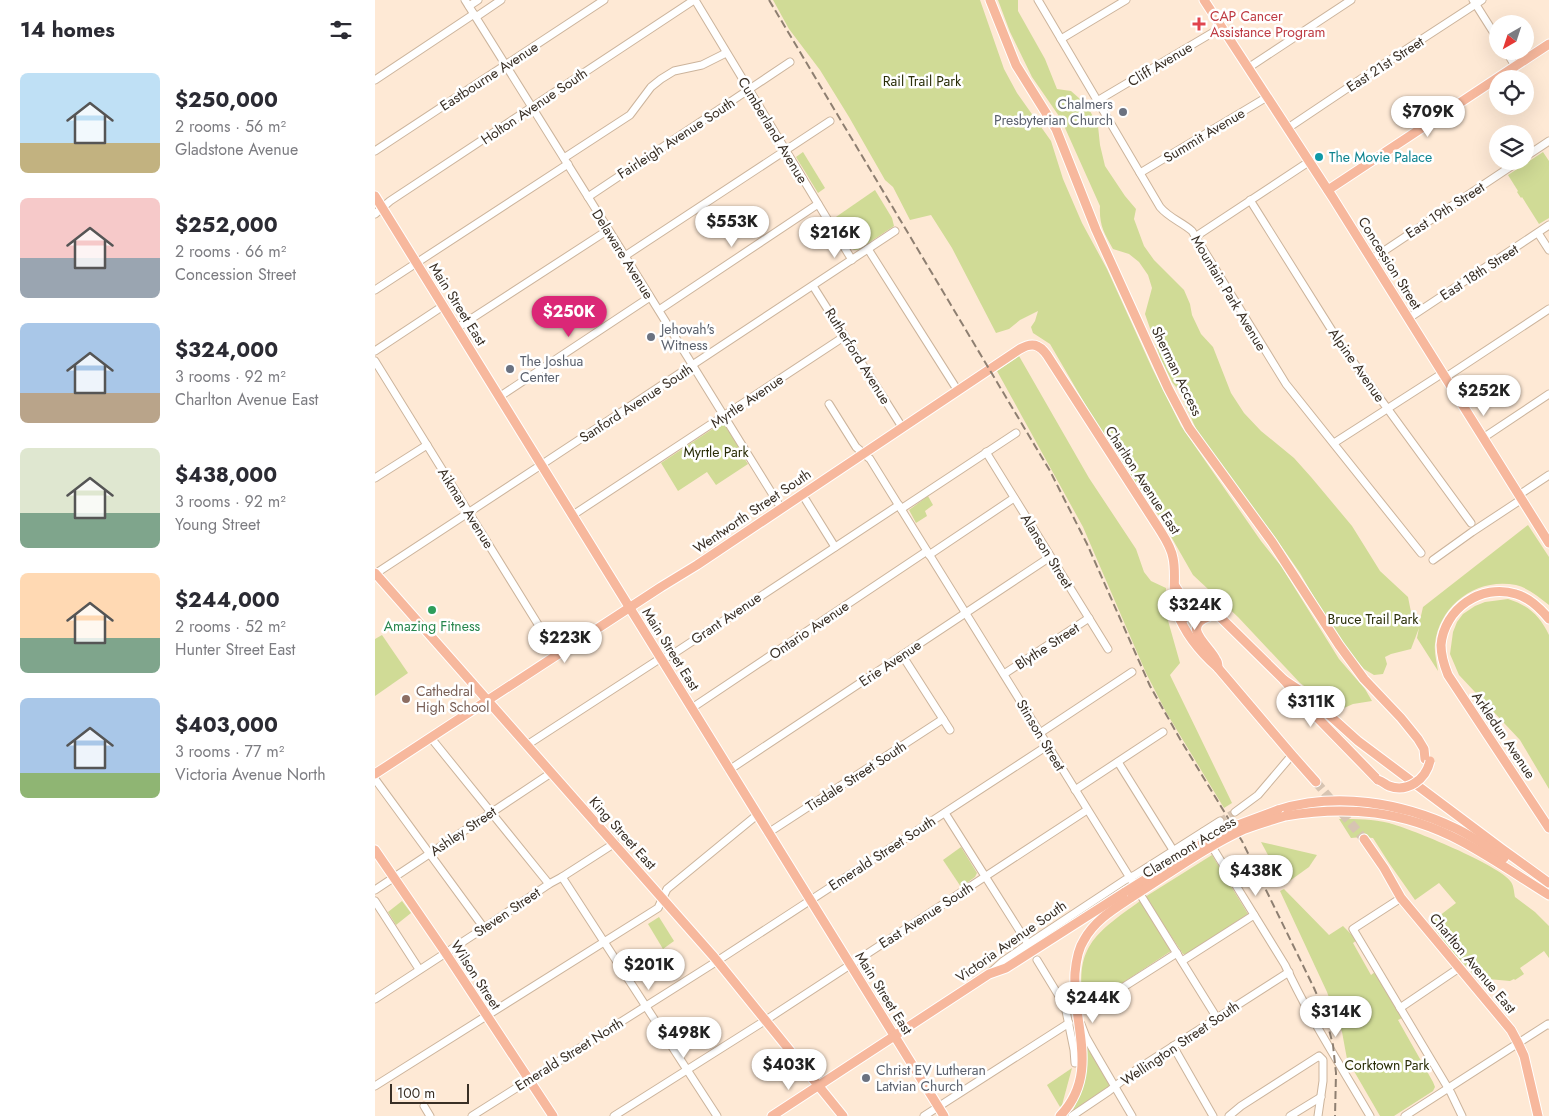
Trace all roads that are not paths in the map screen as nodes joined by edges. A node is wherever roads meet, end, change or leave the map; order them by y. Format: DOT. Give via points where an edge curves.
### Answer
graph roads {
  1 [pos="478,0"];
  2 [pos="501,0"];
  3 [pos="604,0"];
  4 [pos="694,0"];
  5 [pos="990,0"];
  6 [pos="1038,0"];
  7 [pos="1126,0"];
  8 [pos="1351,0"];
  9 [pos="1207,1"];
  10 [pos="1477,1"];
  11 [pos="467,3"];
  12 [pos="475,15"];
  13 [pos="1489,23"];
  14 [pos="1222,26"];
  15 [pos="1061,39"];
  16 [pos="1549,44"];
  17 [pos="727,53"];
  18 [pos="1511,60"];
  19 [pos="789,62"];
  20 [pos="506,64"];
  21 [pos="1515,66"];
  22 [pos="1248,68"];
  23 [pos="375,80"];
  24 [pos="750,90"];
  25 [pos="1267,97"];
  26 [pos="1097,101"];
  27 [pos="533,107"];
  28 [pos="830,121"];
  29 [pos="1288,128"];
  30 [pos="1549,141"];
  31 [pos="786,150"];
  32 [pos="375,151"];
  33 [pos="1534,151"];
  34 [pos="566,161"];
  35 [pos="1310,161"];
  36 [pos="1505,170"];
  37 [pos="1140,173"];
  38 [pos="1329,190"];
  39 [pos="375,196"];
  40 [pos="588,197"];
  41 [pos="1251,200"];
  42 [pos="818,204"];
  43 [pos="379,211"];
  44 [pos="1549,225"];
  45 [pos="608,230"];
  46 [pos="895,231"];
  47 [pos="1538,233"];
  48 [pos="1195,237"];
  49 [pos="868,249"];
  50 [pos="1549,250"];
  51 [pos="625,256"];
  52 [pos="1371,259"];
  53 [pos="852,260"];
  54 [pos="417,263"];
  55 [pos="813,286"];
  56 [pos="375,290"];
  57 [pos="650,297"];
  58 [pos="443,306"];
  59 [pos="1549,309"];
  60 [pos="659,310"];
  61 [pos="1409,318"];
  62 [pos="457,328"];
  63 [pos="845,336"];
  64 [pos="1031,344"];
  65 [pos="375,352"];
  66 [pos="375,361"];
  67 [pos="692,366"];
  68 [pos="1444,375"];
  69 [pos="958,391"];
  70 [pos="1549,394"];
  71 [pos="499,396"];
  72 [pos="829,404"];
  73 [pos="1388,408"];
  74 [pos="724,417"];
  75 [pos="902,427"];
  76 [pos="1016,433"];
  77 [pos="1483,438"];
  78 [pos="1334,443"];
  79 [pos="427,445"];
  80 [pos="986,452"];
  81 [pos="863,453"];
  82 [pos="541,466"];
  83 [pos="1549,475"];
  84 [pos="375,478"];
  85 [pos="802,494"];
  86 [pos="1521,497"];
  87 [pos="1013,498"];
  88 [pos="900,507"];
  89 [pos="781,508"];
  90 [pos="469,512"];
  91 [pos="573,515"];
  92 [pos="1471,523"];
  93 [pos="1549,543"];
  94 [pos="835,547"];
  95 [pos="928,553"];
  96 [pos="1421,553"];
  97 [pos="1050,557"];
  98 [pos="1433,560"];
  99 [pos="375,574"];
  100 [pos="1175,586"];
  101 [pos="629,607"];
  102 [pos="966,613"];
  103 [pos="1208,617"];
  104 [pos="1089,618"];
  105 [pos="1549,619"];
  106 [pos="1181,621"];
  107 [pos="1231,628"];
  108 [pos="1108,648"];
  109 [pos="902,655"];
  110 [pos="557,656"];
  111 [pos="661,658"];
  112 [pos="1218,668"];
  113 [pos="1132,672"];
  114 [pos="1004,674"];
  115 [pos="1285,680"];
  116 [pos="487,700"];
  117 [pos="691,708"];
  118 [pos="943,719"];
  119 [pos="950,730"];
  120 [pos="1163,732"];
  121 [pos="1040,733"];
  122 [pos="431,738"];
  123 [pos="527,745"];
  124 [pos="1047,746"];
  125 [pos="1292,755"];
  126 [pos="1118,762"];
  127 [pos="729,770"];
  128 [pos="551,773"];
  129 [pos="375,774"];
  130 [pos="375,779"];
  131 [pos="1316,782"];
  132 [pos="1075,790"];
  133 [pos="1087,810"];
  134 [pos="491,812"];
  135 [pos="1235,812"];
  136 [pos="945,813"];
  137 [pos="757,815"];
  138 [pos="1220,821"];
  139 [pos="1549,828"];
  140 [pos="1203,832"];
  141 [pos="768,833"];
  142 [pos="1363,839"];
  143 [pos="615,843"];
  144 [pos="375,850"];
  145 [pos="1173,850"];
  146 [pos="429,854"];
  147 [pos="985,876"];
  148 [pos="394,877"];
  149 [pos="562,877"];
  150 [pos="1129,878"];
  151 [pos="549,884"];
  152 [pos="1549,884"];
  153 [pos="375,890"];
  154 [pos="1129,894"];
  155 [pos="1549,895"];
  156 [pos="1401,898"];
  157 [pos="663,899"];
  158 [pos="810,900"];
  159 [pos="375,901"];
  160 [pos="1254,915"];
  161 [pos="484,928"];
  162 [pos="604,942"];
  163 [pos="1028,944"];
  164 [pos="445,952"];
  165 [pos="1177,953"];
  166 [pos="1037,960"];
  167 [pos="717,961"];
  168 [pos="1182,961"];
  169 [pos="850,964"];
  170 [pos="1459,968"];
  171 [pos="419,969"];
  172 [pos="1289,972"];
  173 [pos="989,974"];
  174 [pos="375,998"];
  175 [pos="1075,1004"];
  176 [pos="646,1006"];
  177 [pos="1400,1008"];
  178 [pos="1089,1010"];
  179 [pos="487,1016"];
  180 [pos="1217,1018"];
  181 [pos="765,1020"];
  182 [pos="1069,1023"];
  183 [pos="1549,1025"];
  184 [pos="894,1036"];
  185 [pos="1519,1043"];
  186 [pos="1173,1046"];
  187 [pos="1075,1063"];
  188 [pos="687,1069"];
  189 [pos="529,1079"];
  190 [pos="375,1086"];
  191 [pos="819,1086"];
  192 [pos="1116,1086"];
  193 [pos="1448,1089"];
  194 [pos="1321,1097"];
  195 [pos="424,1106"];
  196 [pos="938,1107"];
  197 [pos="430,1116"];
  198 [pos="472,1116"];
  199 [pos="553,1116"];
  200 [pos="614,1116"];
  201 [pos="717,1116"];
  202 [pos="773,1116"];
  203 [pos="843,1116"];
  204 [pos="924,1116"];
  205 [pos="944,1116"];
  206 [pos="1060,1116"];
  207 [pos="1072,1116"];
  208 [pos="1133,1116"];
  209 [pos="1213,1116"];
  210 [pos="1229,1116"];
  211 [pos="1290,1116"];
  212 [pos="1318,1116"];
  213 [pos="1370,1116"];
  214 [pos="1405,1116"];
  215 [pos="1462,1116"];
  216 [pos="1538,1116"];
  1 -- 11 [label="street"];
  2 -- 12 [label="street"];
  3 -- 20 [label="street, Eastbourne Avenue"];
  4 -- 17 [label="street, Cumberland Avenue"];
  4 -- 27 [label="street, Holton Avenue South"];
  5 -- 115 [label="main road, Sherman Access" via="1016,66 1056,128 1096,230 1189,428 1272,542 1339,645 1421,744 1427,760 1421,772 1409,780 1396,782 1379,778 1305,705"];
  6 -- 15 [label="street, Mountain Park Avenue"];
  7 -- 15 [label="street"];
  8 -- 22 [label="street"];
  9 -- 14 [label="main road, Concession Street"];
  10 -- 13 [label="street"];
  10 -- 29 [label="street, East 21st Street"];
  11 -- 12 [label="street, Delaware Avenue"];
  12 -- 20 [label="street, Delaware Avenue"];
  12 -- 23 [label="street"];
  14 -- 22 [label="main road, Concession Street"];
  14 -- 26 [label="street, Cliff Avenue"];
  15 -- 26 [label="street, Mountain Park Avenue"];
  16 -- 21 [label="main road"];
  17 -- 24 [label="street, Cumberland Avenue"];
  17 -- 34 [label="street" via="702,65 674,71 661,79 651,87 631,115"];
  18 -- 21 [label="street"];
  19 -- 24 [label="street, Fairleigh Avenue South"];
  20 -- 27 [label="street, Delaware Avenue"];
  20 -- 32 [label="street, Eastbourne Avenue"];
  21 -- 38 [label="main road"];
  22 -- 25 [label="main road, Concession Street"];
  24 -- 31 [label="street, Cumberland Avenue"];
  24 -- 40 [label="street, Fairleigh Avenue South"];
  25 -- 29 [label="main road, Concession Street"];
  25 -- 37 [label="street, Summit Avenue"];
  26 -- 37 [label="street, Mountain Park Avenue"];
  27 -- 34 [label="street, Delaware Avenue"];
  27 -- 43 [label="street, Holton Avenue South"];
  28 -- 31 [label="street"];
  29 -- 35 [label="main road, Concession Street"];
  30 -- 33 [label="street"];
  31 -- 42 [label="street, Cumberland Avenue"];
  31 -- 51 [label="street"];
  34 -- 40 [label="street, Delaware Avenue"];
  34 -- 54 [label="street"];
  35 -- 38 [label="main road, Concession Street"];
  35 -- 41 [label="street"];
  36 -- 52 [label="street, East 19th Street"];
  37 -- 48 [label="street, Mountain Park Avenue" via="1164,212 1188,228"];
  38 -- 52 [label="main road, Concession Street"];
  39 -- 43 [label="main road, Main Street East"];
  40 -- 45 [label="street, Delaware Avenue"];
  41 -- 48 [label="street"];
  41 -- 73 [label="street, Alpine Avenue" via="1335,335"];
  42 -- 53 [label="street, Cumberland Avenue"];
  42 -- 60 [label="street"];
  43 -- 54 [label="main road, Main Street East"];
  44 -- 47 [label="street, East 18th Street"];
  45 -- 51 [label="street, Delaware Avenue"];
  45 -- 62 [label="street"];
  46 -- 49 [label="street, Sanford Avenue South"];
  47 -- 50 [label="street"];
  47 -- 61 [label="street, East 18th Street"];
  48 -- 78 [label="street, Mountain Park Avenue" via="1280,376"];
  49 -- 53 [label="street, Sanford Avenue South"];
  49 -- 69 [label="street"];
  51 -- 57 [label="street, Delaware Avenue"];
  52 -- 61 [label="main road, Concession Street"];
  53 -- 55 [label="street, Sanford Avenue South"];
  54 -- 56 [label="street"];
  54 -- 58 [label="main road, Main Street East"];
  55 -- 63 [label="street, Rutherford Avenue"];
  55 -- 67 [label="street, Sanford Avenue South"];
  57 -- 60 [label="street, Delaware Avenue"];
  57 -- 71 [label="street"];
  58 -- 62 [label="main road, Main Street East"];
  58 -- 65 [label="street"];
  59 -- 68 [label="street"];
  60 -- 67 [label="street, Delaware Avenue"];
  61 -- 68 [label="main road, Concession Street"];
  62 -- 71 [label="main road, Main Street East"];
  63 -- 74 [label="street, Myrtle Avenue"];
  63 -- 75 [label="street, Rutherford Avenue"];
  64 -- 69 [label="main road, Wentworth Street South"];
  64 -- 100 [label="main road, Charlton Avenue East" via="1042,348 1047,355 1158,526 1171,549"];
  66 -- 79 [label="street, Aikman Avenue"];
  67 -- 74 [label="street, Delaware Avenue"];
  67 -- 82 [label="street, Sanford Avenue South"];
  68 -- 73 [label="street"];
  68 -- 77 [label="main road, Concession Street"];
  69 -- 75 [label="main road, Wentworth Street South"];
  70 -- 77 [label="street"];
  71 -- 82 [label="main road, Main Street East"];
  72 -- 81 [label="street, Stinson Street"];
  73 -- 78 [label="street"];
  73 -- 92 [label="street, Alpine Avenue"];
  74 -- 89 [label="street, Delaware Avenue"];
  74 -- 91 [label="street, Myrtle Avenue"];
  75 -- 81 [label="main road, Wentworth Street South"];
  76 -- 80 [label="street, Grant Avenue"];
  77 -- 86 [label="main road, Concession Street"];
  78 -- 96 [label="street, Mountain Park Avenue"];
  79 -- 84 [label="street"];
  79 -- 90 [label="street, Aikman Avenue"];
  80 -- 87 [label="street, Alanson Street"];
  80 -- 88 [label="street, Grant Avenue"];
  81 -- 85 [label="main road, Wentworth Street South"];
  81 -- 88 [label="street, Stinson Street"];
  82 -- 90 [label="street, Sanford Avenue South"];
  82 -- 91 [label="main road, Main Street East"];
  83 -- 86 [label="street"];
  85 -- 89 [label="main road, Wentworth Street South"];
  85 -- 94 [label="street"];
  86 -- 93 [label="main road, Concession Street"];
  86 -- 98 [label="street"];
  87 -- 95 [label="street, Ontario Avenue"];
  87 -- 97 [label="street, Alanson Street"];
  88 -- 94 [label="street, Grant Avenue"];
  88 -- 95 [label="street, Stinson Street"];
  89 -- 101 [label="main road, Wentworth Street South"];
  90 -- 99 [label="street, Sanford Avenue South"];
  90 -- 110 [label="street, Aikman Avenue"];
  91 -- 101 [label="main road, Main Street East"];
  94 -- 111 [label="street, Grant Avenue" via="670,656"];
  95 -- 102 [label="street, Stinson Street"];
  95 -- 117 [label="street, Ontario Avenue"];
  97 -- 102 [label="street, Erie Avenue"];
  97 -- 104 [label="street, Alanson Street"];
  99 -- 116 [label="main road, King Street East"];
  100 -- 106 [label="main road, Charlton Avenue East"];
  100 -- 107 [label="main road" via="1189,602 1212,605 1221,610 1228,617"];
  101 -- 110 [label="main road, Wentworth Street South"];
  101 -- 111 [label="main road, Main Street East"];
  102 -- 109 [label="street, Erie Avenue"];
  102 -- 114 [label="street, Stinson Street"];
  103 -- 106 [label="main road"];
  103 -- 107 [label="main road, Sherman Access"];
  103 -- 112 [label="main road" via="1200,621 1197,630 1216,659"];
  104 -- 108 [label="street, Alanson Street"];
  104 -- 114 [label="street, Blythe Street"];
  105 -- 139 [label="main road, Arkledun Avenue" via="1533,601 1517,594 1481,594 1460,606 1450,619 1441,644 1442,660 1448,675"];
  106 -- 107 [label="main road, Sherman Access" via="1191,612 1207,610 1216,613"];
  106 -- 112 [label="main road, Charlton Avenue East" via="1192,640"];
  107 -- 115 [label="main road, Sherman Access"];
  109 -- 118 [label="street"];
  109 -- 127 [label="street, Erie Avenue"];
  110 -- 116 [label="main road, Wentworth Street South"];
  111 -- 117 [label="main road, Main Street East"];
  111 -- 123 [label="street, Grant Avenue"];
  112 -- 125 [label="main road, Charlton Avenue East"];
  113 -- 121 [label="street"];
  114 -- 121 [label="street, Stinson Street"];
  115 -- 152 [label="main road" via="1358,741"];
  116 -- 122 [label="main road, Wentworth Street South"];
  116 -- 123 [label="main road, King Street East"];
  117 -- 127 [label="main road, Main Street East"];
  118 -- 119 [label="street"];
  118 -- 141 [label="street, Tisdale Street South"];
  120 -- 126 [label="street"];
  121 -- 124 [label="street, Stinson Street"];
  122 -- 129 [label="main road, Wentworth Street South"];
  122 -- 134 [label="street"];
  123 -- 128 [label="main road, King Street East"];
  124 -- 132 [label="street, Stinson Street"];
  124 -- 136 [label="street, Emerald Street South"];
  125 -- 131 [label="main road, Charlton Avenue East"];
  125 -- 135 [label="street" via="1258,795"];
  126 -- 132 [label="street"];
  126 -- 145 [label="street"];
  127 -- 137 [label="main road, Main Street East"];
  128 -- 134 [label="street, Ashley Street"];
  128 -- 143 [label="main road, King Street East"];
  130 -- 146 [label="street"];
  132 -- 133 [label="street, Stinson Street"];
  133 -- 147 [label="street, East Avenue South"];
  133 -- 150 [label="street, Stinson Street"];
  134 -- 146 [label="street, Ashley Street"];
  134 -- 151 [label="street"];
  136 -- 147 [label="street"];
  136 -- 158 [label="street, Emerald Street South"];
  137 -- 141 [label="main road, Main Street East"];
  137 -- 157 [label="street" via="667,889"];
  138 -- 140 [label="street, Victoria Avenue South"];
  140 -- 145 [label="street, Victoria Avenue South"];
  140 -- 160 [label="street"];
  141 -- 158 [label="main road, Main Street East"];
  142 -- 156 [label="main road, Charlton Avenue East"];
  143 -- 149 [label="street, Steven Street"];
  143 -- 157 [label="main road, King Street East"];
  144 -- 148 [label="main road, Wilson Street"];
  145 -- 150 [label="street, Victoria Avenue South"];
  146 -- 148 [label="street, Ashley Street"];
  146 -- 161 [label="street"];
  147 -- 163 [label="street"];
  147 -- 169 [label="street, East Avenue South"];
  148 -- 153 [label="street, Ashley Street"];
  148 -- 164 [label="main road, Wilson Street"];
  149 -- 151 [label="street, Steven Street"];
  149 -- 162 [label="street"];
  150 -- 163 [label="street, Victoria Avenue South"];
  150 -- 165 [label="street, Stinson Street"];
  151 -- 161 [label="street, Steven Street"];
  152 -- 154 [label="main road, Claremont Access, bridge" via="1456,828 1382,804 1340,801 1315,802 1251,819 1219,834"];
  154 -- 155 [label="main road, Claremont Access, bridge" via="1231,836 1264,822 1317,811 1353,810 1380,813 1436,829"];
  154 -- 173 [label="main road, Claremont Access" via="1005,968"];
  154 -- 175 [label="main road, Claremont Access" via="1102,918 1084,940 1075,968"];
  156 -- 170 [label="main road, Charlton Avenue East"];
  156 -- 177 [label="street" via="1353,929"];
  157 -- 162 [label="street" via="658,908"];
  157 -- 167 [label="main road, King Street East"];
  158 -- 167 [label="street, Emerald Street South"];
  158 -- 169 [label="main road, Main Street East"];
  159 -- 171 [label="street"];
  160 -- 168 [label="street"];
  160 -- 172 [label="street"];
  161 -- 164 [label="street, Steven Street"];
  162 -- 176 [label="street"];
  162 -- 179 [label="street"];
  163 -- 173 [label="street, Victoria Avenue South"];
  164 -- 171 [label="street, Steven Street"];
  164 -- 179 [label="main road, Wilson Street"];
  165 -- 168 [label="street, Stinson Street"];
  165 -- 178 [label="street"];
  166 -- 182 [label="street" via="1061,997"];
  167 -- 176 [label="street, Emerald Street North"];
  167 -- 181 [label="main road, King Street East"];
  168 -- 180 [label="street, Stinson Street"];
  169 -- 181 [label="street, East Avenue South"];
  169 -- 184 [label="main road, Main Street East"];
  170 -- 177 [label="street"];
  170 -- 185 [label="main road, Charlton Avenue East"];
  171 -- 174 [label="street, Steven Street"];
  172 -- 180 [label="street, Wellington Street South"];
  172 -- 213 [label="street"];
  173 -- 184 [label="main road, Victoria Avenue South"];
  175 -- 192 [label="street" via="1086,1037"];
  175 -- 206 [label="main road, Claremont Access" via="1082,1074 1072,1100"];
  176 -- 188 [label="street"];
  176 -- 189 [label="street, Emerald Street North"];
  177 -- 193 [label="street"];
  179 -- 189 [label="main road, Wilson Street"];
  179 -- 190 [label="street"];
  180 -- 186 [label="street, Wellington Street South"];
  181 -- 188 [label="street, East Avenue South"];
  181 -- 191 [label="main road, King Street East"];
  182 -- 187 [label="street"];
  182 -- 196 [label="street"];
  183 -- 185 [label="street"];
  184 -- 191 [label="main road, Victoria Avenue South"];
  184 -- 196 [label="main road, Main Street East"];
  185 -- 193 [label="street"];
  185 -- 216 [label="main road, Charlton Avenue East"];
  186 -- 192 [label="street, Wellington Street South"];
  186 -- 209 [label="street"];
  188 -- 200 [label="street, East Avenue South"];
  188 -- 201 [label="street"];
  189 -- 198 [label="street, Emerald Street North"];
  189 -- 199 [label="main road, Wilson Street"];
  191 -- 202 [label="main road, Victoria Avenue South"];
  191 -- 203 [label="main road, King Street East"];
  192 -- 207 [label="street, Wellington Street South"];
  192 -- 208 [label="street"];
  193 -- 214 [label="street"];
  193 -- 215 [label="street"];
  194 -- 210 [label="street" via="1323,1060 1315,1057"];
  194 -- 211 [label="street"];
  194 -- 212 [label="street"];
  195 -- 197 [label="street"];
  196 -- 204 [label="street"];
  196 -- 205 [label="main road, Main Street East"];
}
